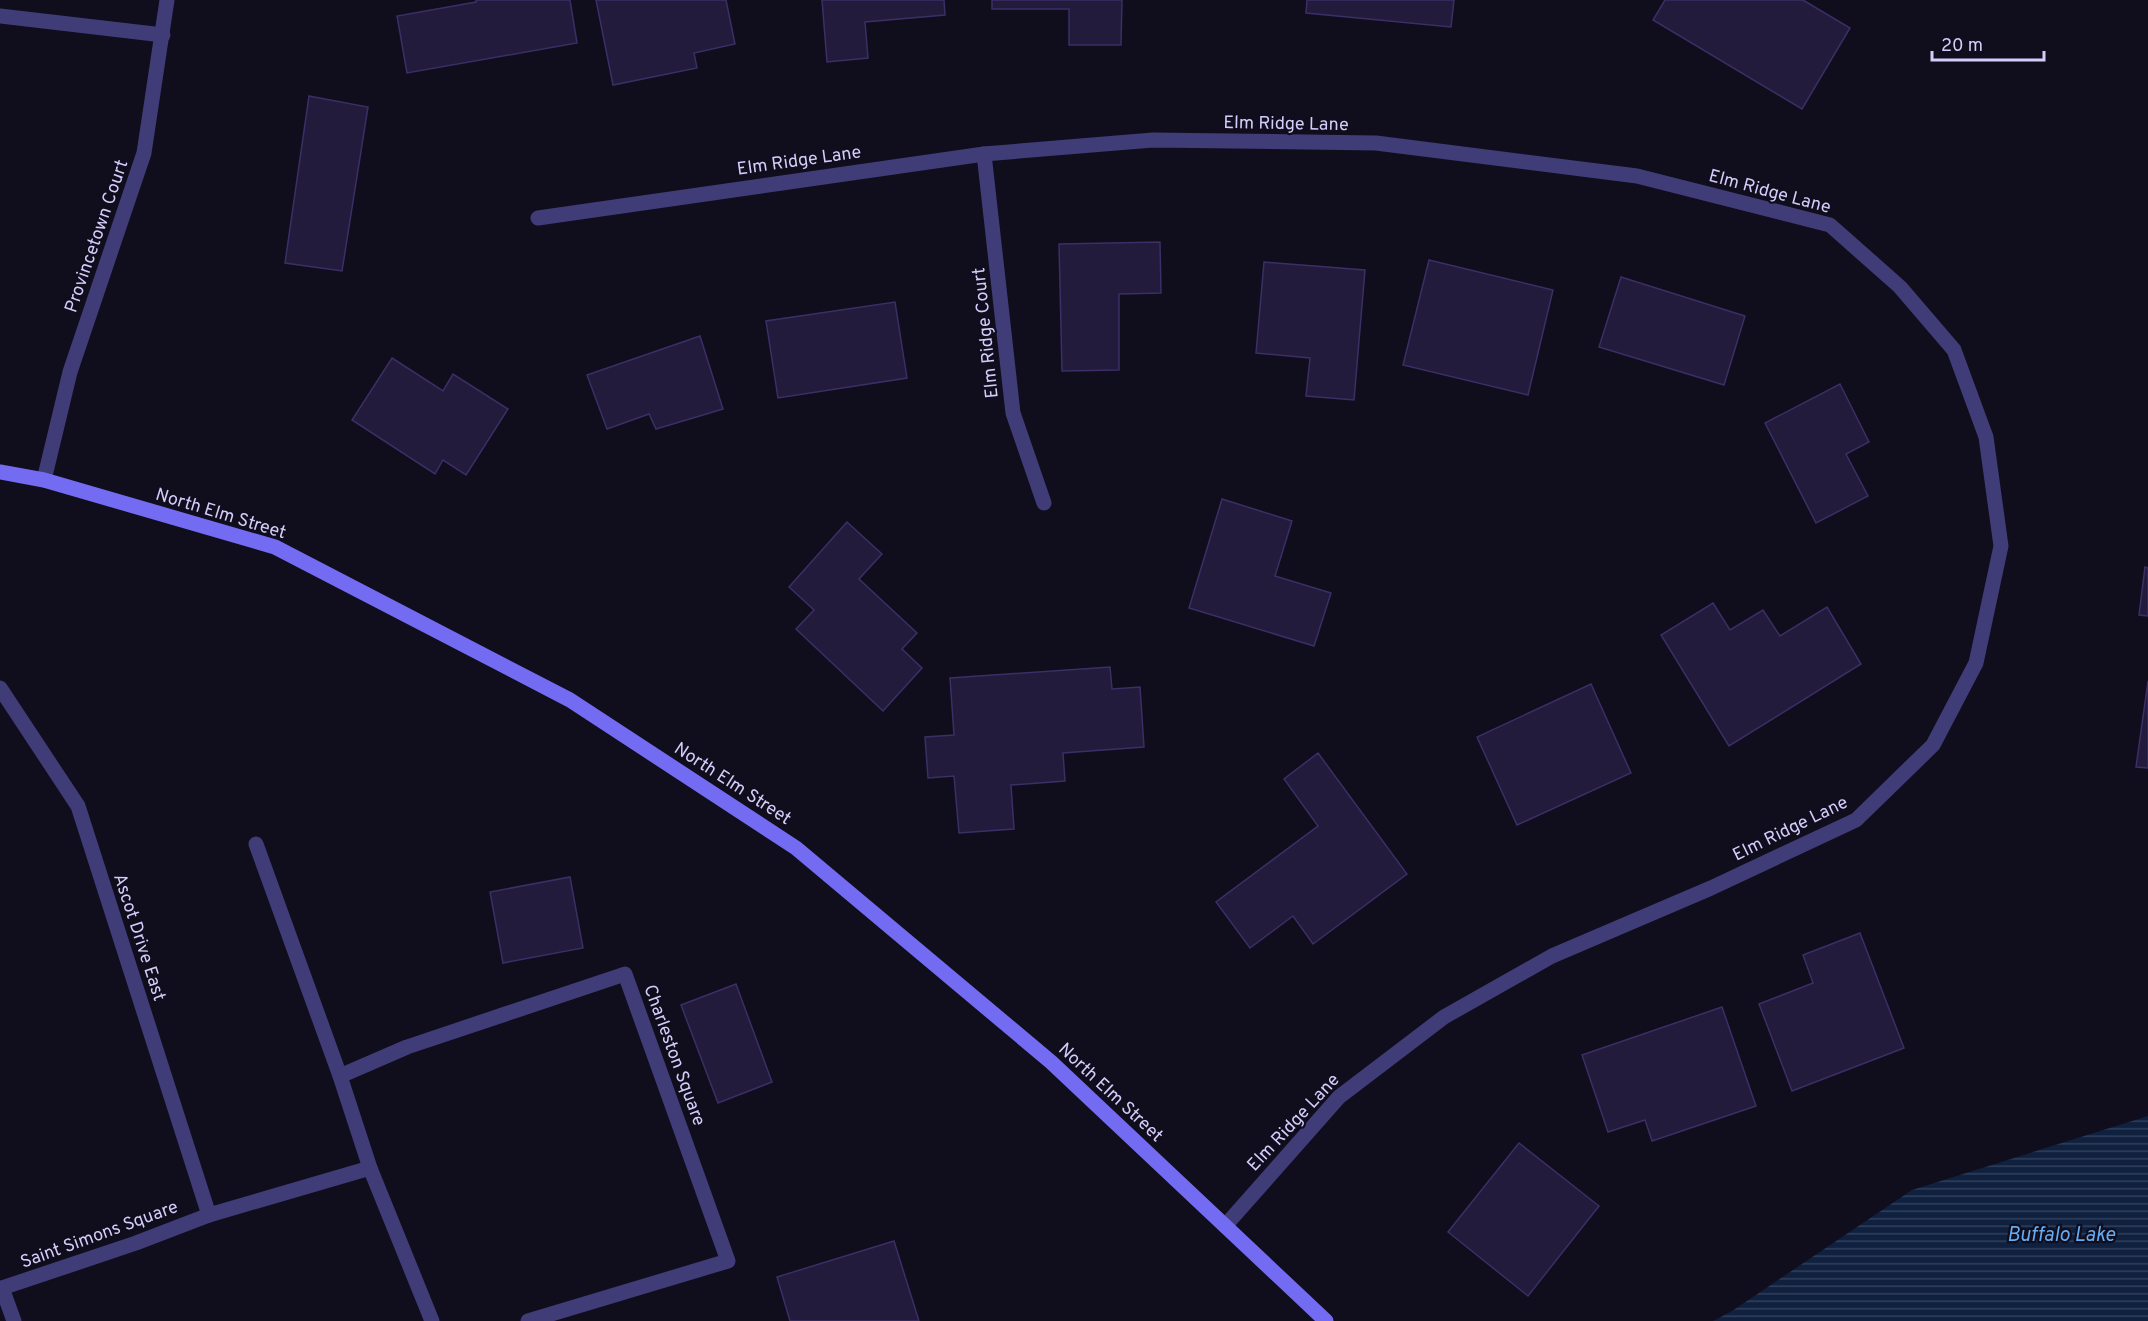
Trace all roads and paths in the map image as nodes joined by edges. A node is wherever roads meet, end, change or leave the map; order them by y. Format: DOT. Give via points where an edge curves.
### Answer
graph roads {
  1 [pos="166,0"];
  2 [pos="0,16"];
  3 [pos="163,35"];
  4 [pos="984,154"];
  5 [pos="538,218"];
  6 [pos="0,472"];
  7 [pos="44,480"];
  8 [pos="1044,503"];
  9 [pos="0,688"];
  10 [pos="256,844"];
  11 [pos="340,1076"];
  12 [pos="370,1167"];
  13 [pos="209,1215"];
  14 [pos="1225,1226"];
  15 [pos="1,1289"];
  16 [pos="14,1321"];
  17 [pos="432,1321"];
  18 [pos="528,1321"];
  19 [pos="1326,1321"];
  1 -- 3 [label="street, Provincetown Court"];
  2 -- 3 [label="street"];
  3 -- 7 [label="street, Provincetown Court" via="144,153 70,372"];
  4 -- 5 [label="street, Elm Ridge Lane"];
  4 -- 8 [label="street, Elm Ridge Court" via="1013,413"];
  4 -- 14 [label="street, Elm Ridge Lane" via="1153,140 1376,143 1637,176 1830,225 1900,287 1954,350 1986,437 2001,546 1976,663 1933,745 1856,820 1552,956 1444,1017 1339,1097"];
  6 -- 7 [label="main road, North Elm Street"];
  7 -- 14 [label="main road, North Elm Street" via="275,547 570,700 796,848 1051,1062"];
  9 -- 13 [label="street, Ascot Drive East" via="78,806"];
  10 -- 11 [label="street"];
  11 -- 12 [label="street"];
  11 -- 18 [label="street, Charleston Square" via="407,1047 625,974 728,1261"];
  12 -- 13 [label="street"];
  12 -- 17 [label="street"];
  13 -- 15 [label="street, Saint Simons Square"];
  14 -- 19 [label="main road, North Elm Street"];
  15 -- 16 [label="street, Saint Simons Square"];
}
